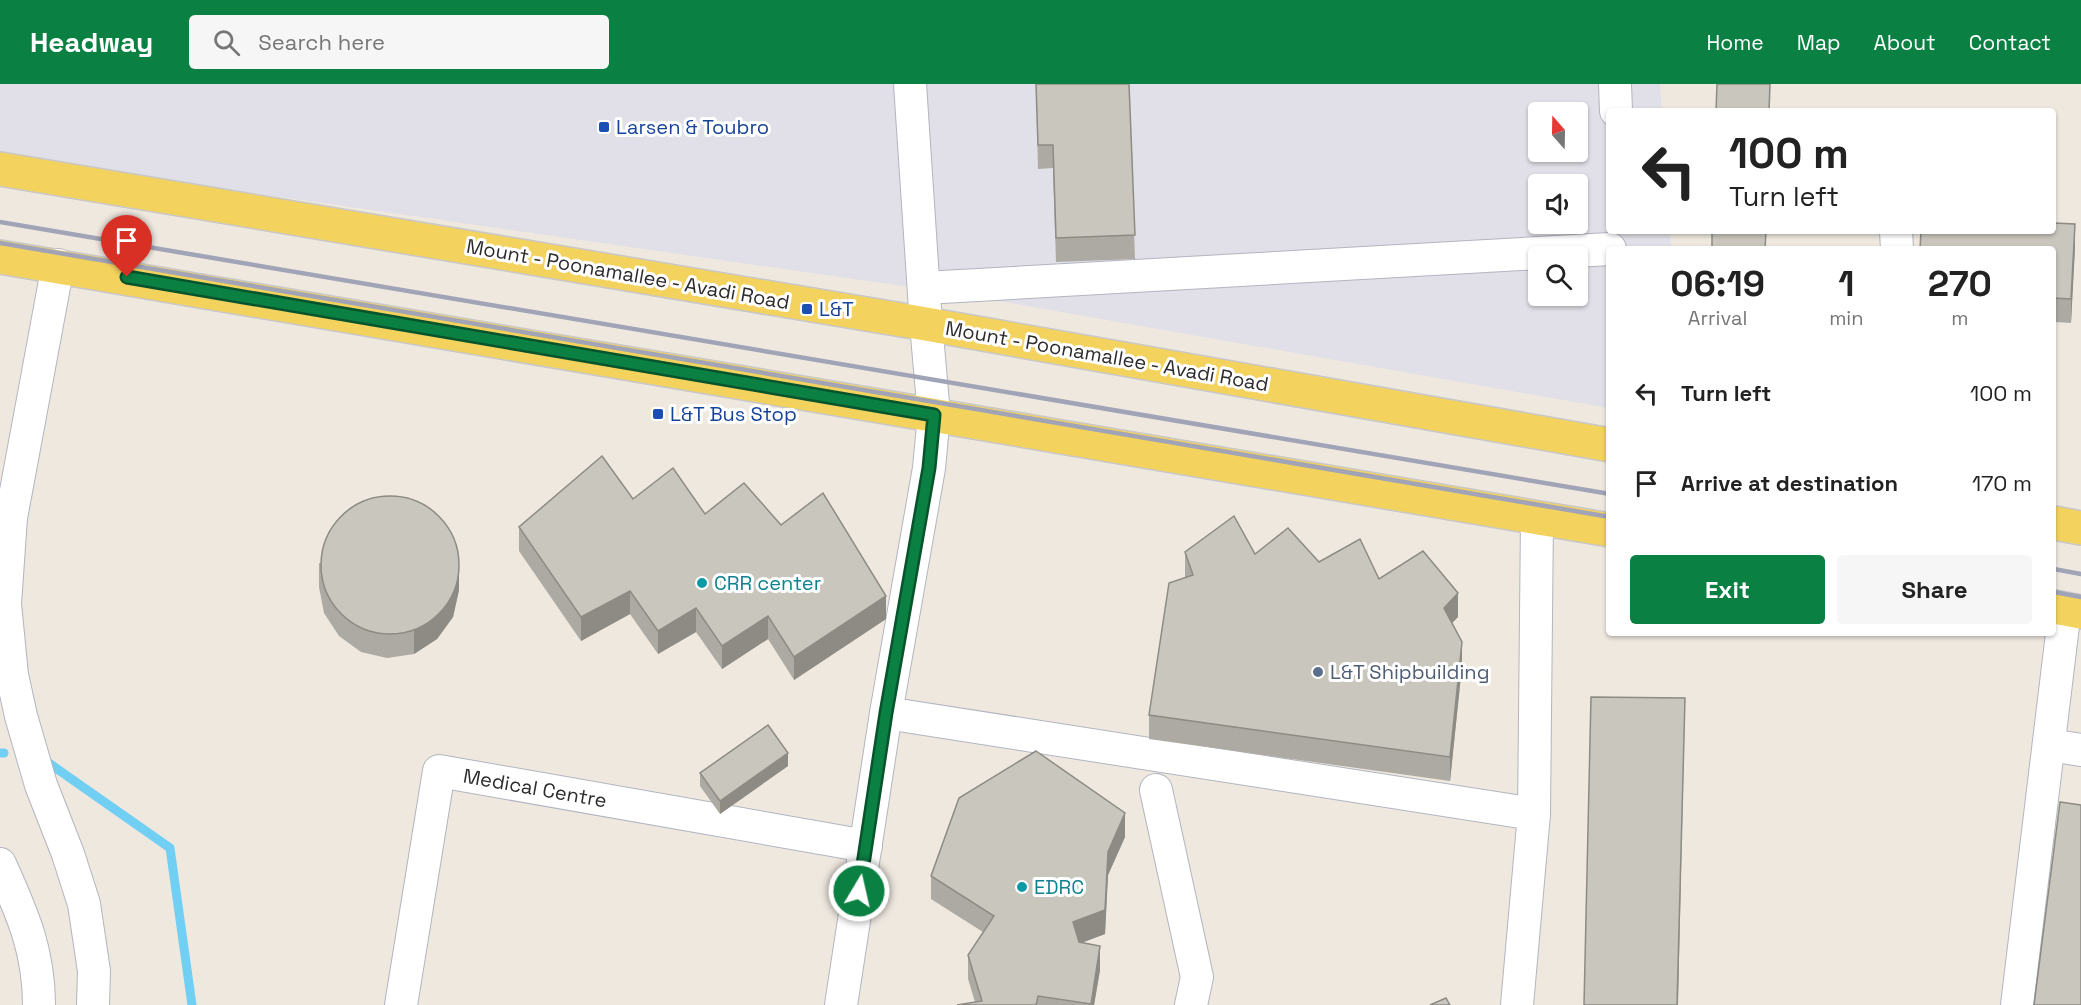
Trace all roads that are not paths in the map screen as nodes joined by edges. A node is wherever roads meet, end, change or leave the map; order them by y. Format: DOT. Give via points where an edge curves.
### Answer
graph roads {
  1 [pos="910,84"];
  2 [pos="1615,84"];
  3 [pos="1616,108"];
  4 [pos="0,169"];
  5 [pos="1606,249"];
  6 [pos="0,257"];
  7 [pos="58,265"];
  8 [pos="924,288"];
  9 [pos="926,324"];
  10 [pos="934,415"];
  11 [pos="1606,444"];
  12 [pos="1538,518"];
  13 [pos="2056,523"];
  14 [pos="2081,528"];
  15 [pos="1606,529"];
  16 [pos="2067,609"];
  17 [pos="886,713"];
  18 [pos="2049,745"];
  19 [pos="2081,750"];
  20 [pos="1156,790"];
  21 [pos="1534,814"];
  22 [pos="866,846"];
  23 [pos="0,864"];
  24 [pos="9,907"];
  25 [pos="39,1005"];
  26 [pos="93,1005"];
  27 [pos="400,1005"];
  28 [pos="842,1005"];
  29 [pos="1191,1005"];
  30 [pos="1517,1005"];
  31 [pos="2017,1005"];
  1 -- 8 [label="lane"];
  2 -- 3 [label="lane"];
  4 -- 9 [label="main road, Mount - Poonamallee - Avadi Road"];
  5 -- 8 [label="lane"];
  6 -- 7 [label="main road"];
  7 -- 10 [label="main road"];
  7 -- 26 [label="lane" via="11,518 5,604 12,675 21,716 84,904 94,971"];
  8 -- 9 [label="lane"];
  9 -- 10 [label="lane"];
  9 -- 11 [label="main road, Mount - Poonamallee - Avadi Road"];
  10 -- 12 [label="main road"];
  10 -- 17 [label="lane" via="929,468"];
  12 -- 15 [label="main road"];
  12 -- 21 [label="lane"];
  13 -- 14 [label="main road"];
  16 -- 18 [label="lane"];
  17 -- 21 [label="lane"];
  17 -- 22 [label="lane"];
  18 -- 19 [label="lane"];
  18 -- 31 [label="lane"];
  20 -- 29 [label="lane" via="1197,977"];
  21 -- 30 [label="lane"];
  22 -- 27 [label="lane, Medical Centre" via="439,771"];
  22 -- 28 [label="lane"];
  23 -- 24 [label="lane"];
  24 -- 25 [label="lane" via="33,944"];
}
